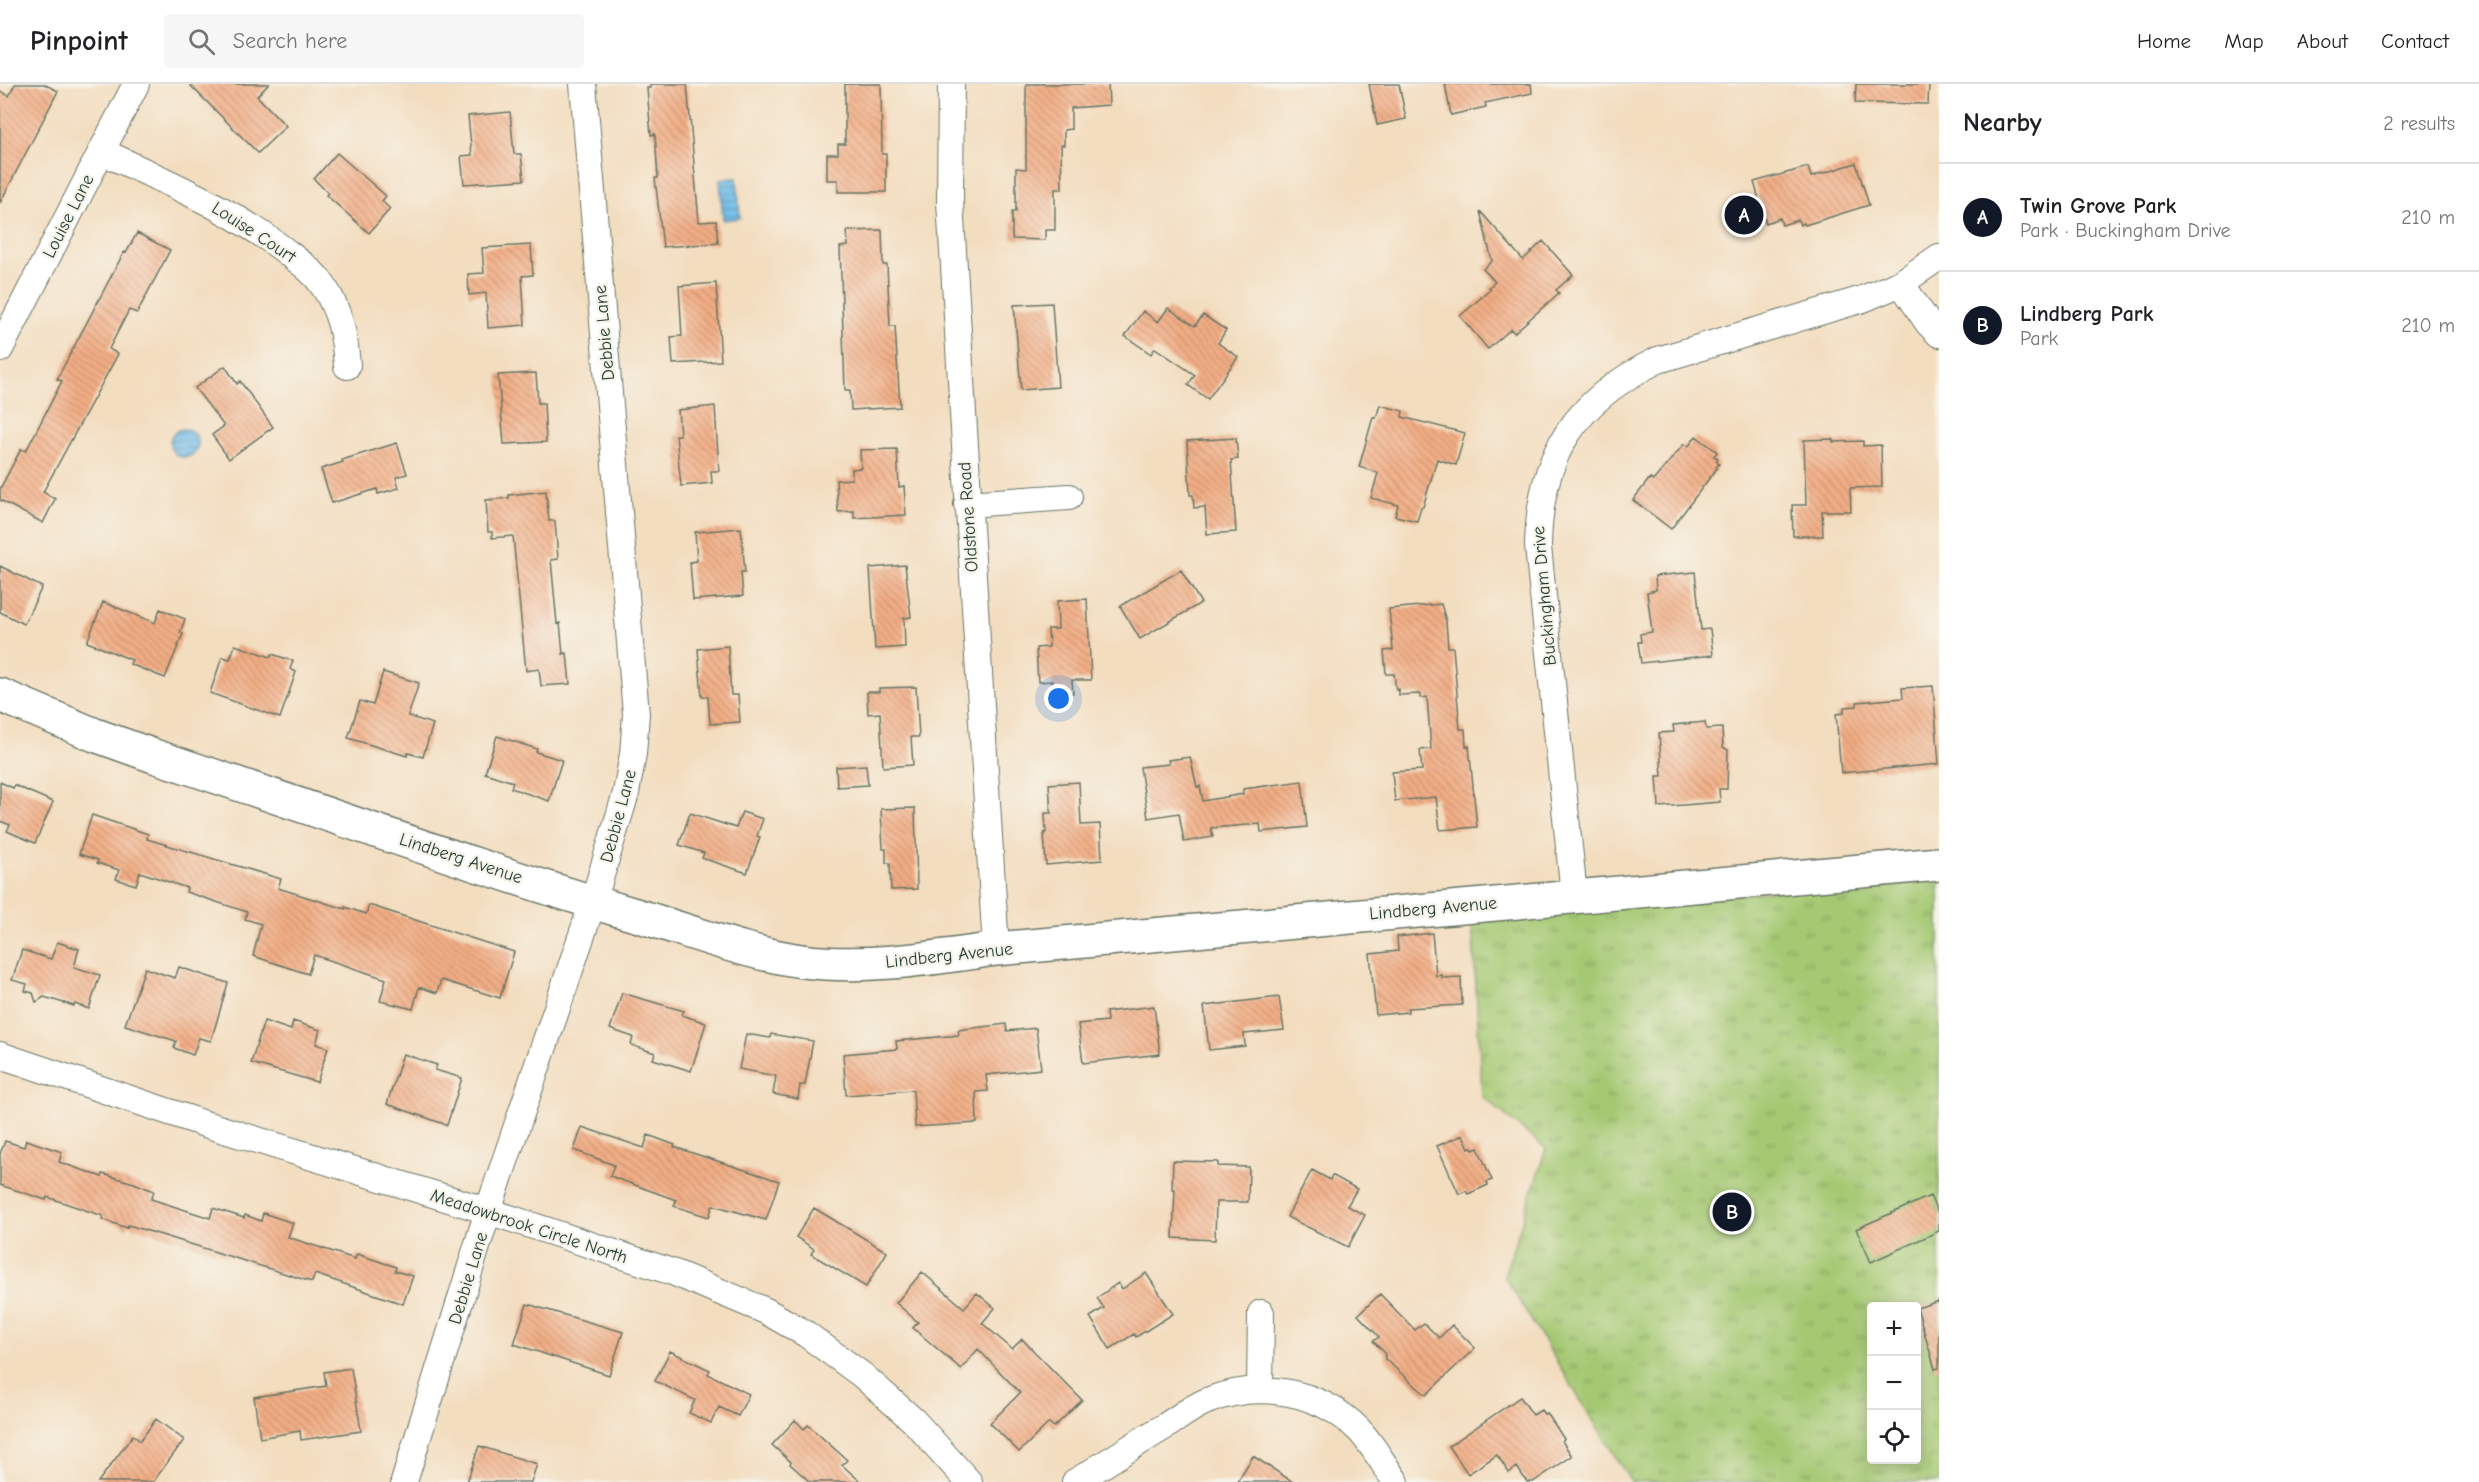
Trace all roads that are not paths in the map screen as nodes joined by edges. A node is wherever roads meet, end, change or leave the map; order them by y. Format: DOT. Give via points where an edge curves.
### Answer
graph roads {
  1 [pos="136,84"];
  2 [pos="583,84"];
  3 [pos="951,84"];
  4 [pos="101,151"];
  5 [pos="1939,257"];
  6 [pos="1901,284"];
  7 [pos="1939,334"];
  8 [pos="0,349"];
  9 [pos="347,366"];
  10 [pos="1069,497"];
  11 [pos="967,504"];
  12 [pos="0,695"];
  13 [pos="1939,864"];
  14 [pos="1574,895"];
  15 [pos="593,902"];
  16 [pos="996,949"];
  17 [pos="0,1055"];
  18 [pos="488,1211"];
  19 [pos="1261,1313"];
  20 [pos="1260,1390"];
  21 [pos="404,1482"];
  22 [pos="969,1482"];
  23 [pos="1075,1482"];
  24 [pos="1396,1482"];
  1 -- 4 [label="street, Louise Lane"];
  2 -- 15 [label="street, Debbie Lane" via="636,714 626,793"];
  3 -- 11 [label="street, Oldstone Road" via="950,202"];
  4 -- 8 [label="street, Louise Lane"];
  4 -- 9 [label="street, Louise Court" via="228,212 310,269 338,314"];
  5 -- 6 [label="street, Buckingham Drive"];
  6 -- 7 [label="street"];
  6 -- 14 [label="street, Buckingham Drive" via="1648,364 1602,393 1576,420 1558,448 1546,477 1538,515 1538,547"];
  10 -- 11 [label="street"];
  11 -- 16 [label="street, Oldstone Road"];
  12 -- 15 [label="street, Lindberg Avenue" via="154,756"];
  13 -- 14 [label="street, Lindberg Avenue"];
  14 -- 16 [label="street, Lindberg Avenue"];
  15 -- 16 [label="street, Lindberg Avenue" via="740,948 801,961 894,963"];
  15 -- 18 [label="street, Debbie Lane"];
  17 -- 18 [label="street, Meadowbrook Circle North" via="204,1125"];
  18 -- 21 [label="street, Debbie Lane"];
  18 -- 22 [label="street, Meadowbrook Circle North" via="675,1273 766,1311 806,1334 862,1375 914,1421"];
  19 -- 20 [label="street"];
  20 -- 23 [label="street" via="1232,1393 1205,1402"];
  20 -- 24 [label="street" via="1289,1392 1337,1413 1360,1431"];
}
